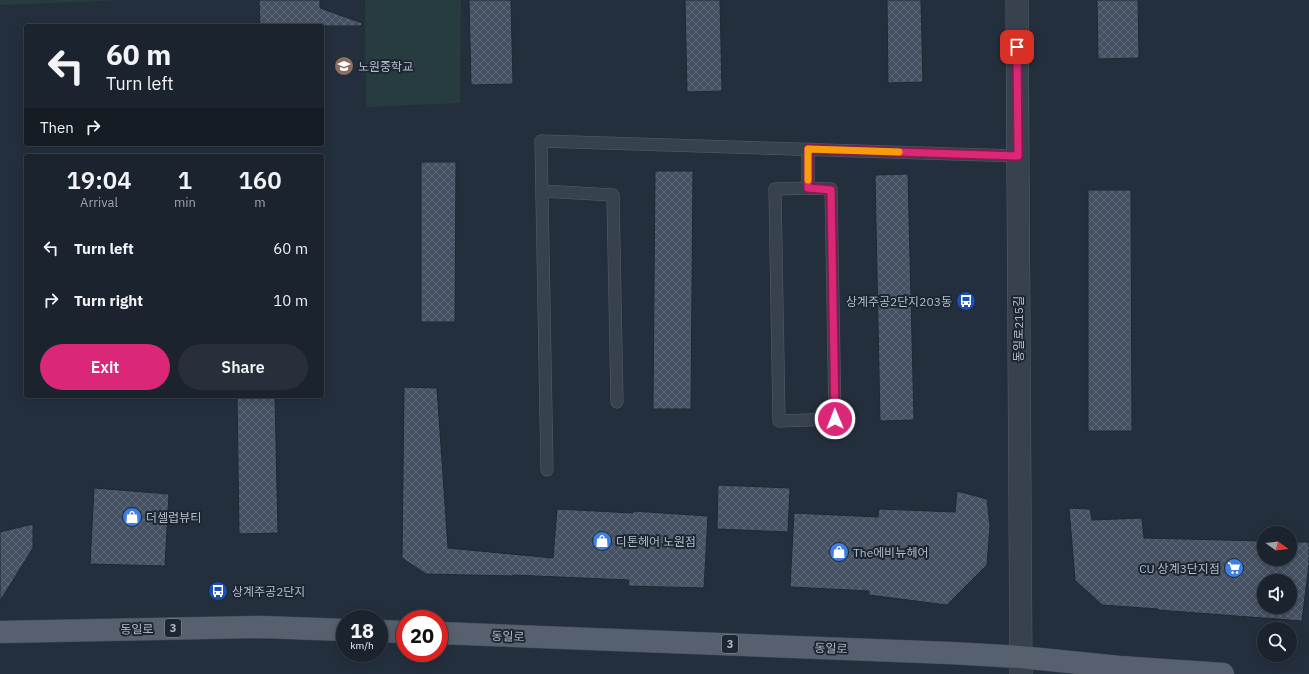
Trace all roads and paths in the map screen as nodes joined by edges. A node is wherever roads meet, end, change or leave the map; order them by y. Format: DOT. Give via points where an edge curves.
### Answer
graph roads {
  1 [pos="1017,0"];
  2 [pos="808,149"];
  3 [pos="1018,156"];
  4 [pos="808,188"];
  5 [pos="542,192"];
  6 [pos="617,402"];
  7 [pos="547,470"];
  8 [pos="336,630"];
  9 [pos="0,632"];
  10 [pos="448,633"];
  11 [pos="1021,666"];
  12 [pos="1223,674"];
  1 -- 3 [label="street, 동일로215길"];
  2 -- 3 [label="lane"];
  2 -- 4 [label="lane"];
  2 -- 5 [label="lane" via="541,141"];
  3 -- 11 [label="street, 동일로215길"];
  4 -- 4 [label="lane" via="831,190 835,419 779,421 776,189"];
  5 -- 6 [label="lane" via="613,195"];
  5 -- 7 [label="lane"];
  8 -- 9 [label="main road, 동일로 / 3" via="262,626"];
  10 -- 11 [label="main road, 동일로 / 3" via="950,652"];
  11 -- 12 [label="main road, 동일로 / 3" via="1119,667"];
}
